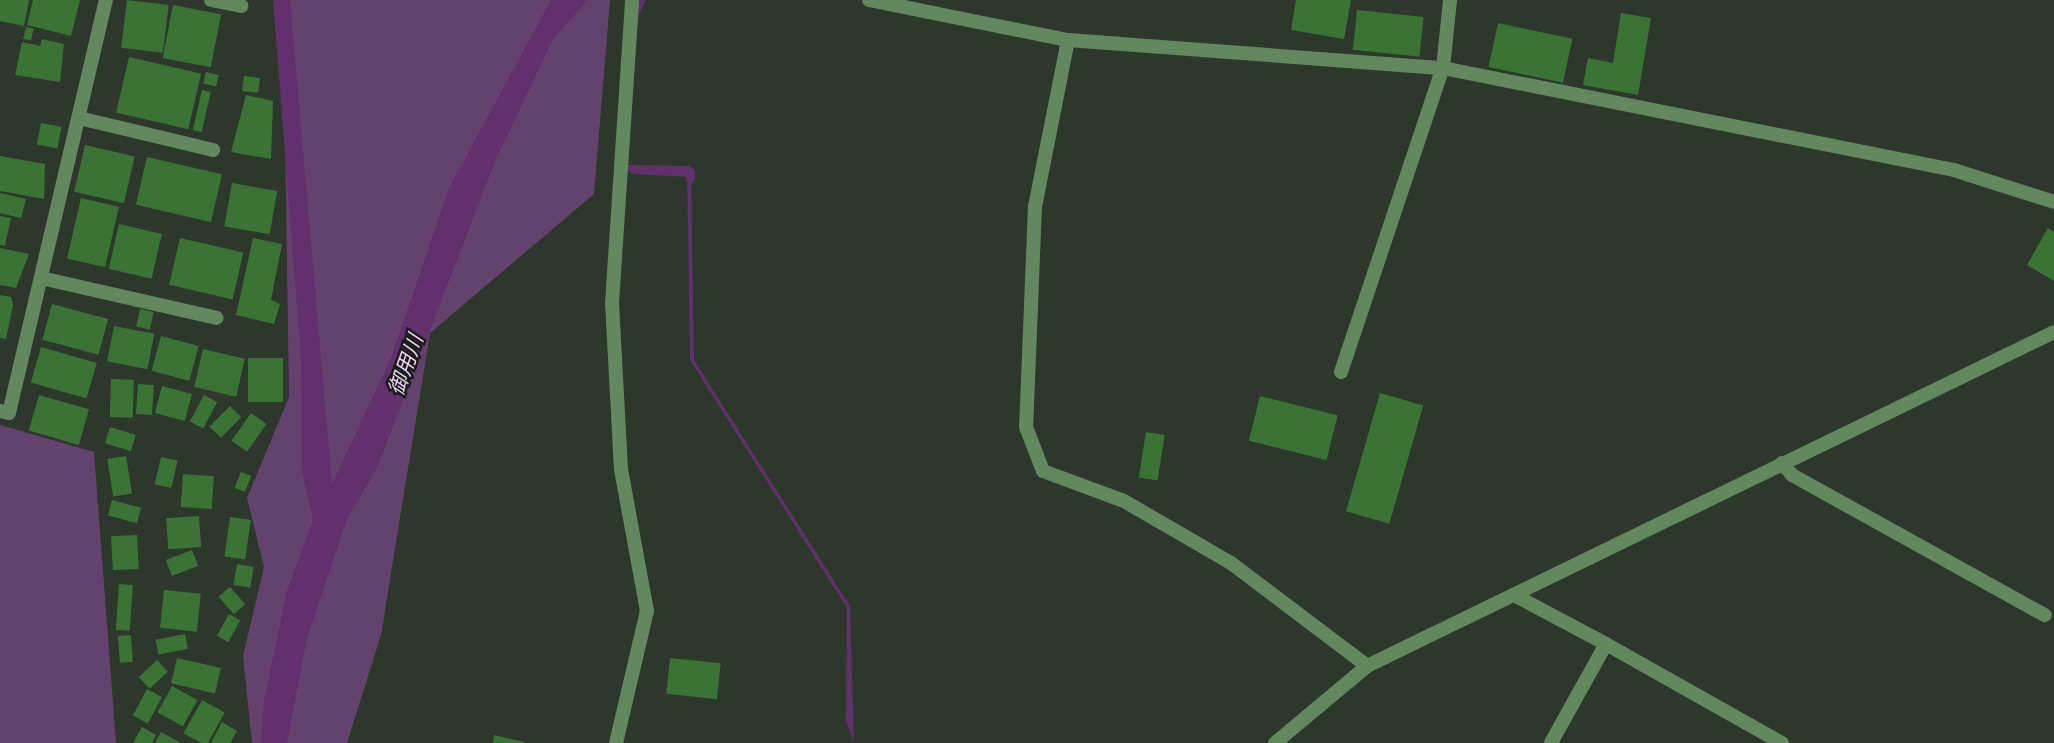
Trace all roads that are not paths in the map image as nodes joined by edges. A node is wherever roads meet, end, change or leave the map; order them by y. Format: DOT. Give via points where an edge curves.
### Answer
graph roads {
  1 [pos="106,0"];
  2 [pos="211,0"];
  3 [pos="632,0"];
  4 [pos="869,0"];
  5 [pos="1450,0"];
  6 [pos="241,6"];
  7 [pos="1068,40"];
  8 [pos="1443,68"];
  9 [pos="79,118"];
  10 [pos="213,150"];
  11 [pos="2054,202"];
  12 [pos="41,278"];
  13 [pos="217,318"];
  14 [pos="2054,332"];
  15 [pos="1341,372"];
  16 [pos="0,411"];
  17 [pos="1783,463"];
  18 [pos="1514,595"];
  19 [pos="2045,615"];
  20 [pos="1606,644"];
  21 [pos="1367,666"];
  22 [pos="616,743"];
  23 [pos="1275,743"];
  24 [pos="1550,743"];
  25 [pos="1782,743"];
  1 -- 9 [label="street"];
  2 -- 6 [label="street"];
  3 -- 22 [label="street" via="612,303 621,469 648,611"];
  4 -- 7 [label="street"];
  5 -- 8 [label="street"];
  7 -- 8 [label="street"];
  7 -- 21 [label="street" via="1035,206 1026,427 1043,471 1124,501 1231,562"];
  8 -- 11 [label="street" via="1954,170"];
  8 -- 15 [label="street"];
  9 -- 10 [label="street"];
  9 -- 12 [label="street"];
  12 -- 13 [label="street"];
  12 -- 16 [label="street" via="9,413"];
  14 -- 17 [label="street"];
  17 -- 18 [label="street"];
  17 -- 19 [label="street" via="1792,475"];
  18 -- 20 [label="street"];
  18 -- 21 [label="street"];
  20 -- 24 [label="street"];
  20 -- 25 [label="street"];
  21 -- 23 [label="street"];
}
